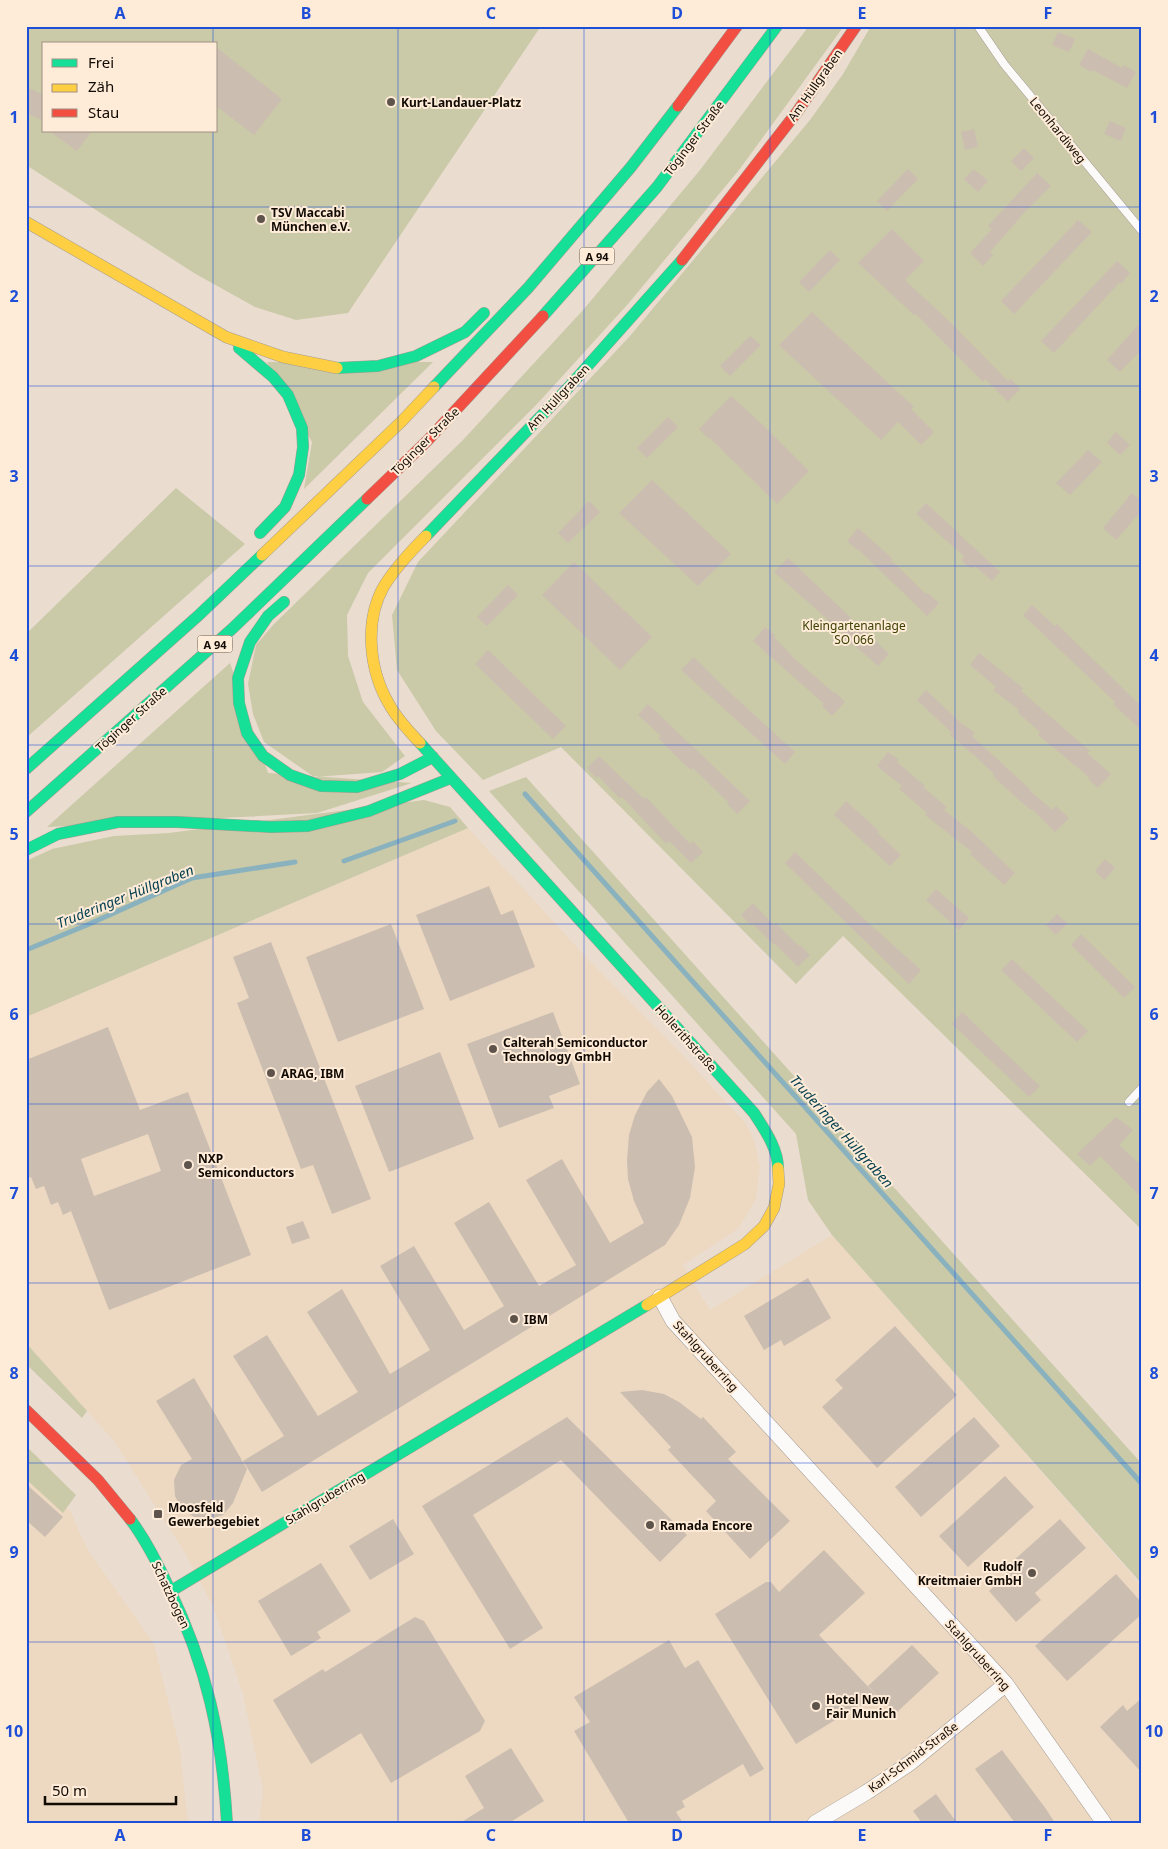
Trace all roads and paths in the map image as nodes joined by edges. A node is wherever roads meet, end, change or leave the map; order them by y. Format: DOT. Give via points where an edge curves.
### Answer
graph roads {
  1 [pos="737,26"];
  2 [pos="778,26"];
  3 [pos="856,26"];
  4 [pos="978,26"];
  5 [pos="26,222"];
  6 [pos="1142,231"];
  7 [pos="528,288"];
  8 [pos="226,337"];
  9 [pos="398,469"];
  10 [pos="382,499"];
  11 [pos="251,542"];
  12 [pos="213,585"];
  13 [pos="289,596"];
  14 [pos="199,615"];
  15 [pos="433,757"];
  16 [pos="26,769"];
  17 [pos="451,778"];
  18 [pos="26,812"];
  19 [pos="26,850"];
  20 [pos="1142,1088"];
  21 [pos="1128,1102"];
  22 [pos="660,1297"];
  23 [pos="26,1410"];
  24 [pos="171,1591"];
  25 [pos="1006,1684"];
  26 [pos="227,1823"];
  27 [pos="816,1823"];
  28 [pos="1104,1823"];
  1 -- 7 [label="main road, A 94" via="631,167"];
  2 -- 9 [label="main road, Töginger Straße / A 94" via="657,187 530,331"];
  3 -- 15 [label="main road, Am Hüllgraben" via="797,112 688,253 567,389 401,562 389,579 374,618 372,658 388,703"];
  4 -- 6 [label="lane, Leonhardiweg" via="1004,64"];
  5 -- 8 [label="main road"];
  7 -- 8 [label="main road" via="496,302 465,332 416,356 378,366 342,370 283,358"];
  7 -- 14 [label="main road, A 94" via="402,421"];
  8 -- 11 [label="main road" via="283,389 302,428 299,475 285,507"];
  9 -- 10 [label="main road"];
  9 -- 18 [label="main road, Töginger Straße / A 94" via="233,628"];
  12 -- 14 [label="main road"];
  13 -- 15 [label="main road" via="268,616 250,642 238,678 239,704 247,733 263,756 290,775 321,786 357,787 400,774"];
  14 -- 16 [label="main road, A 94"];
  15 -- 17 [label="main road, Am Hüllgraben"];
  17 -- 19 [label="main road" via="369,811 308,826 118,822 58,834"];
  17 -- 22 [label="main road, Hollerithstraße" via="754,1113 768,1134 778,1160 780,1184 774,1208 764,1226 745,1244"];
  20 -- 21 [label="lane"];
  22 -- 24 [label="main road, Stahlgruberring"];
  22 -- 25 [label="street, Stahlgruberring" via="673,1321"];
  23 -- 24 [label="main road, Schatzbogen" via="98,1480 136,1526"];
  24 -- 26 [label="main road, Schatzbogen" via="205,1678 222,1759"];
  25 -- 27 [label="street, Karl-Schmid-Straße" via="910,1763"];
  25 -- 28 [label="street, Stahlgruberring"];
}
